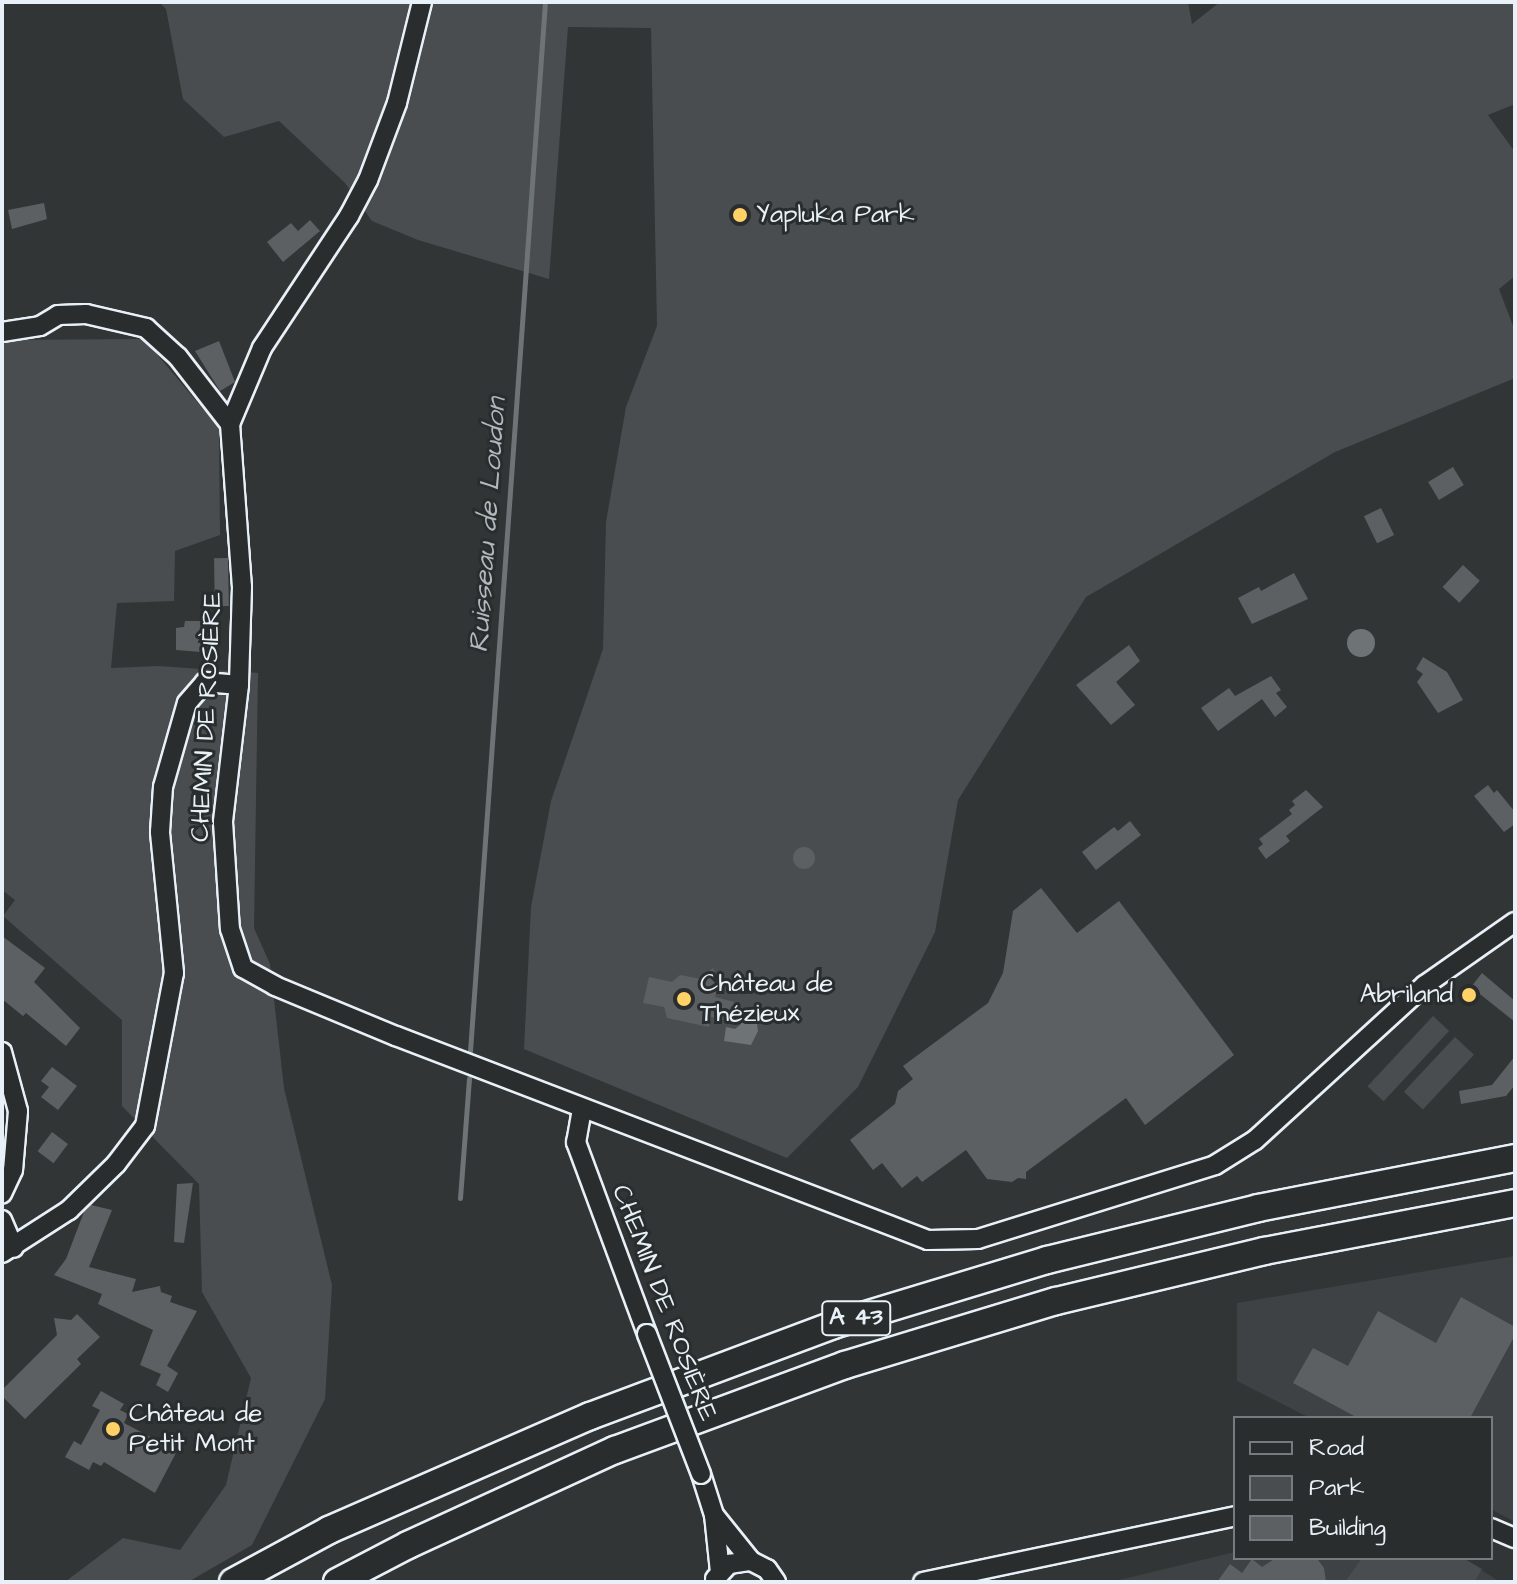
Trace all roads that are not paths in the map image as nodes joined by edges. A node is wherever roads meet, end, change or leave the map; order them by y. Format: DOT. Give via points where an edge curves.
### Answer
graph roads {
  1 [pos="422,2"];
  2 [pos="2,332"];
  3 [pos="230,424"];
  4 [pos="239,685"];
  5 [pos="1515,922"];
  6 [pos="2,1052"];
  7 [pos="582,1109"];
  8 [pos="1515,1158"];
  9 [pos="2,1194"];
  10 [pos="1515,1203"];
  11 [pos="2,1220"];
  12 [pos="8,1251"];
  13 [pos="714,1515"];
  14 [pos="1233,1516"];
  15 [pos="1493,1529"];
  16 [pos="1515,1538"];
  17 [pos="751,1561"];
  18 [pos="717,1577"];
  19 [pos="233,1582"];
  20 [pos="337,1582"];
  21 [pos="776,1582"];
  22 [pos="923,1582"];
  1 -- 3 [label="street, CHEMIN DE ROSIÈRE" via="397,103 368,180 262,348"];
  2 -- 3 [label="street" via="40,326 58,315 86,314 146,328 178,357"];
  3 -- 4 [label="street, CHEMIN DE ROSIÈRE" via="242,587"];
  4 -- 7 [label="street, CHEMIN DE ROSIÈRE" via="223,822 230,929 243,968 315,1003"];
  4 -- 12 [label="street" via="205,682 187,703 163,787 160,832 174,973 145,1126 69,1210"];
  5 -- 7 [label="street, CHEMIN DE ROSIÈRE" via="1425,985 1255,1140 1215,1165 978,1239 928,1240"];
  6 -- 9 [label="street" via="18,1111 13,1170"];
  7 -- 13 [label="street, CHEMIN DE ROSIÈRE, bridge" via="576,1142"];
  8 -- 19 [label="highway, A 43" via="1258,1208 1047,1260 833,1325 590,1416 329,1530"];
  10 -- 20 [label="highway, A 43" via="1264,1251 1070,1297 845,1365 615,1450"];
  11 -- 12 [label="street"];
  13 -- 17 [label="street, CHEMIN DE ROSIÈRE"];
  13 -- 18 [label="street, CHEMIN DE ROSIÈRE"];
  14 -- 22 [label="street"];
  15 -- 16 [label="street"];
  17 -- 18 [label="street" via="729,1564"];
  17 -- 21 [label="street, CHEMIN DE ROSIÈRE" via="767,1569"];
}
